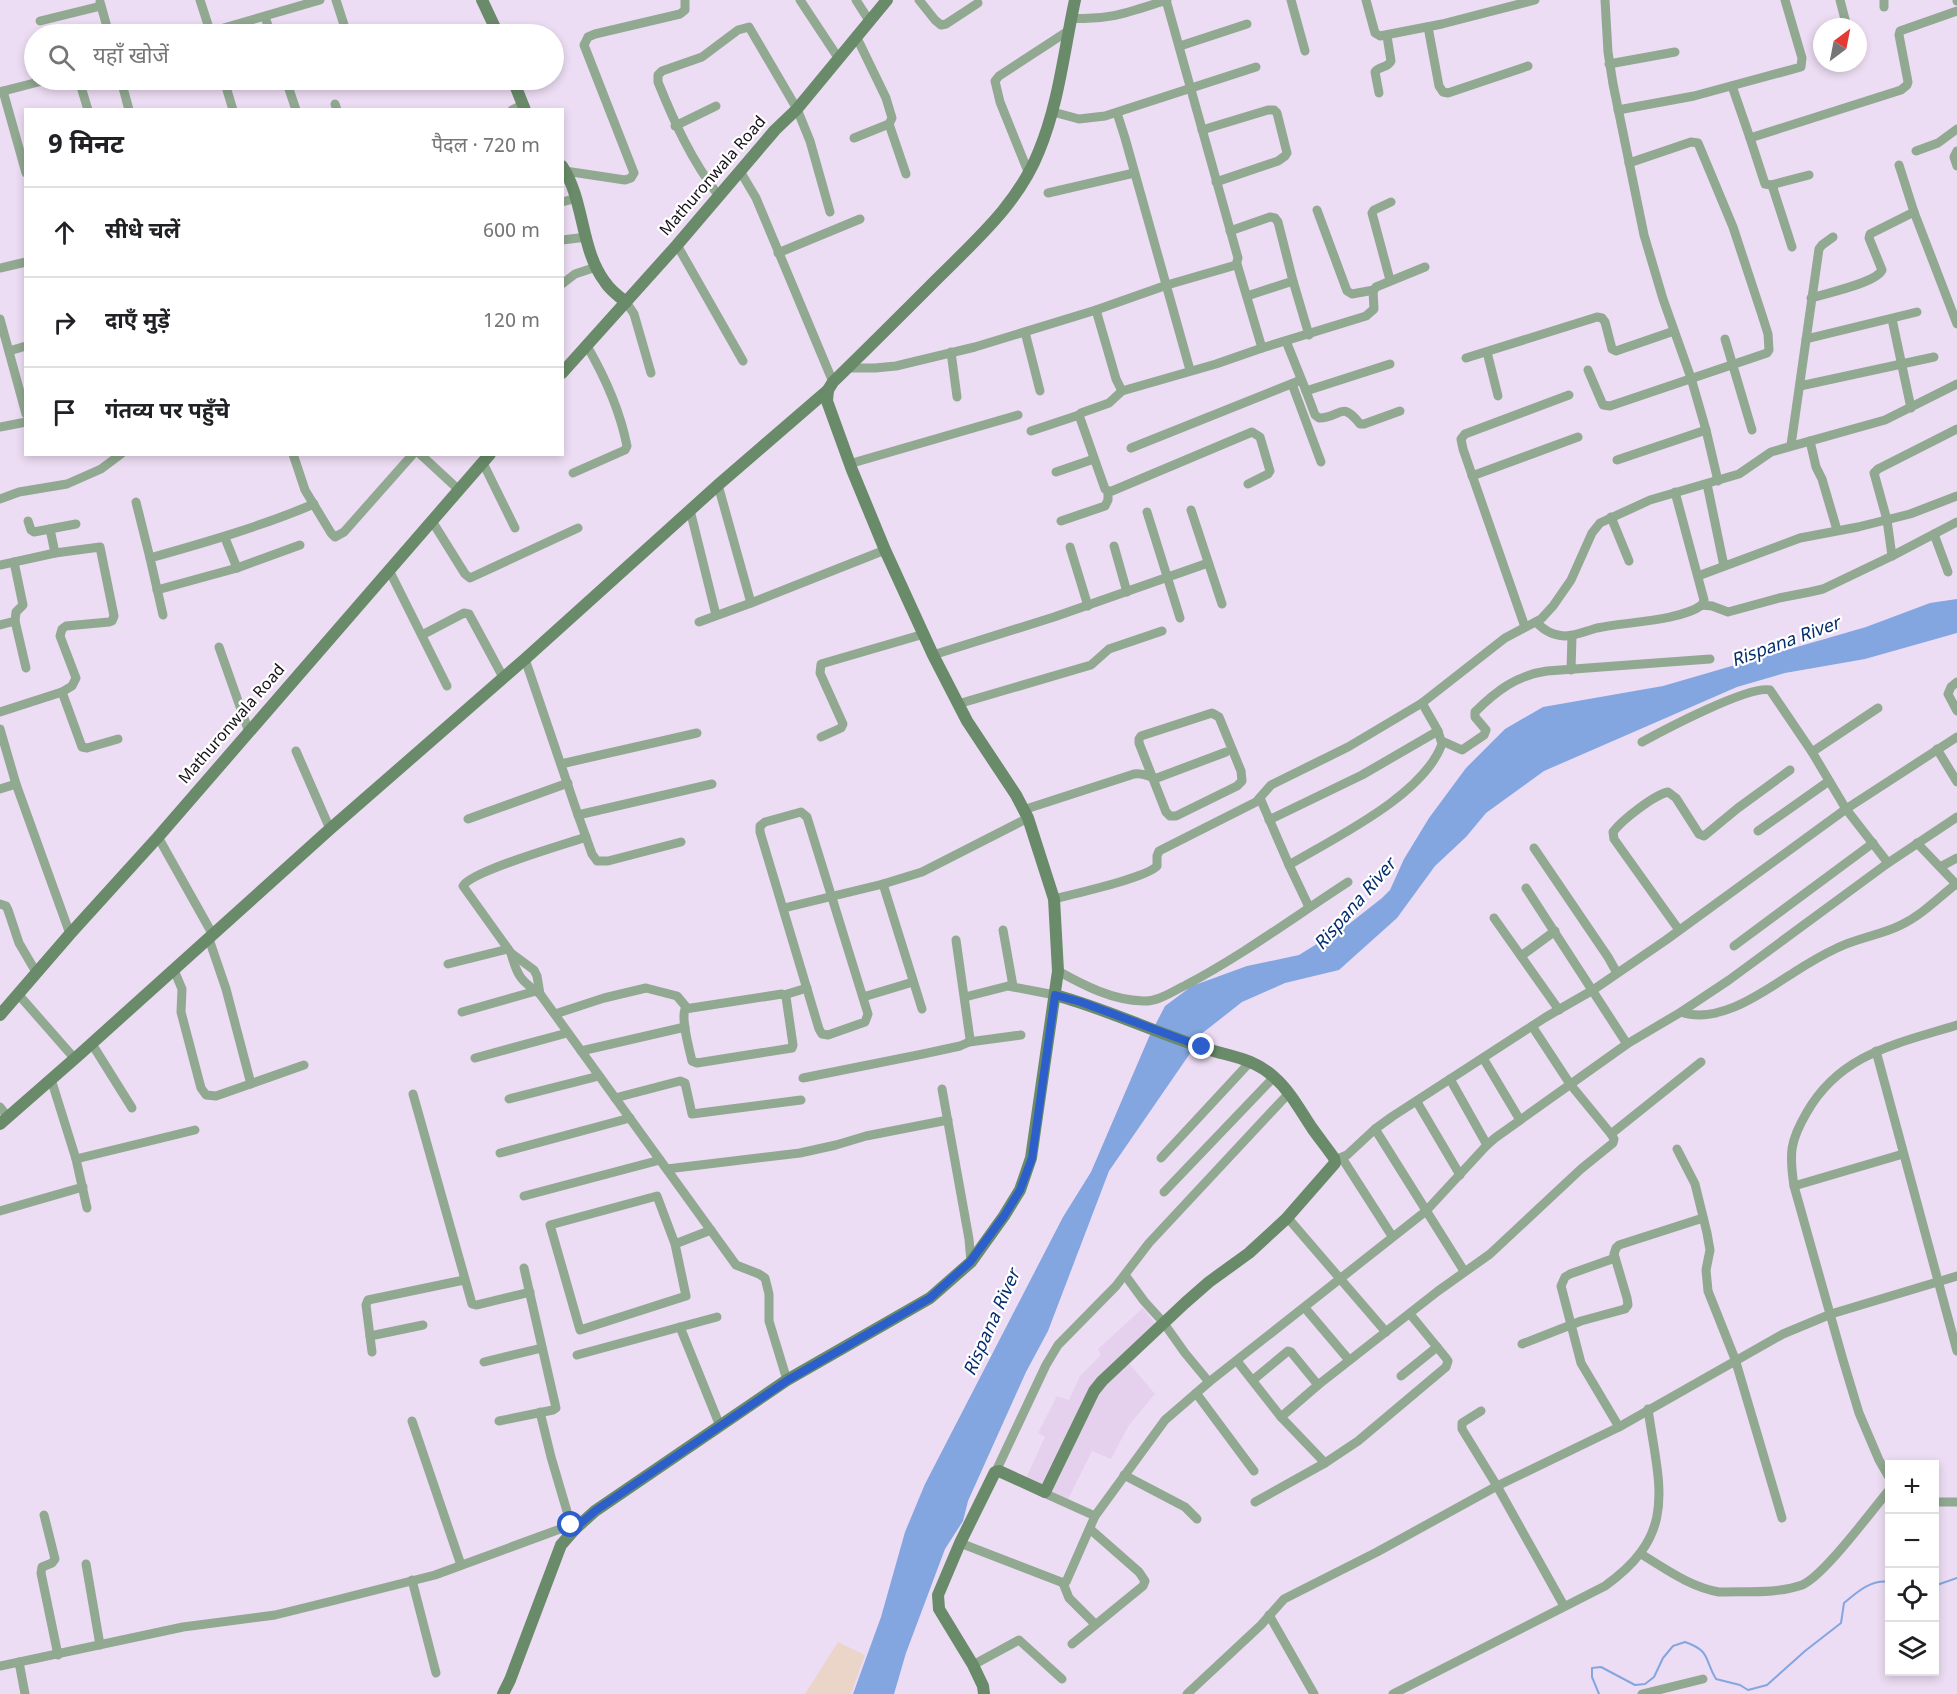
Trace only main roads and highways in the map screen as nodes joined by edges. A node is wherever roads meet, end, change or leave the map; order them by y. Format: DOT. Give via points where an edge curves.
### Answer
graph roads {
  1 [pos="482,0"];
  2 [pos="887,0"];
  3 [pos="1075,0"];
  4 [pos="493,24"];
  5 [pos="516,90"];
  6 [pos="520,108"];
  7 [pos="564,169"];
  8 [pos="626,302"];
  9 [pos="564,371"];
  10 [pos="830,386"];
  11 [pos="486,459"];
  12 [pos="1055,995"];
  13 [pos="0,1015"];
  14 [pos="3,1116"];
  15 [pos="503,1694"];
  16 [pos="984,1694"];
  1 -- 4 [label="main road"];
  2 -- 8 [label="main road, Mathuronwala Road" via="797,109"];
  3 -- 10 [label="main road" via="1053,112 1029,174 989,227"];
  5 -- 6 [label="main road"];
  7 -- 8 [label="main road" via="577,198 596,267 606,284"];
  8 -- 9 [label="main road, Mathuronwala Road"];
  10 -- 12 [label="main road" via="827,401 885,550 958,704 1025,814 1054,899 1058,971"];
  10 -- 14 [label="main road" via="92,1044"];
  11 -- 13 [label="main road, Mathuronwala Road"];
  12 -- 15 [label="main road" via="1032,1158 1020,1190 970,1262 930,1298 788,1380 573,1527 561,1545"];
  12 -- 16 [label="main road" via="1251,1061 1289,1093 1338,1159 1287,1217 1163,1322 1094,1391 1044,1493 996,1471 960,1543 937,1602 973,1665"];
}
